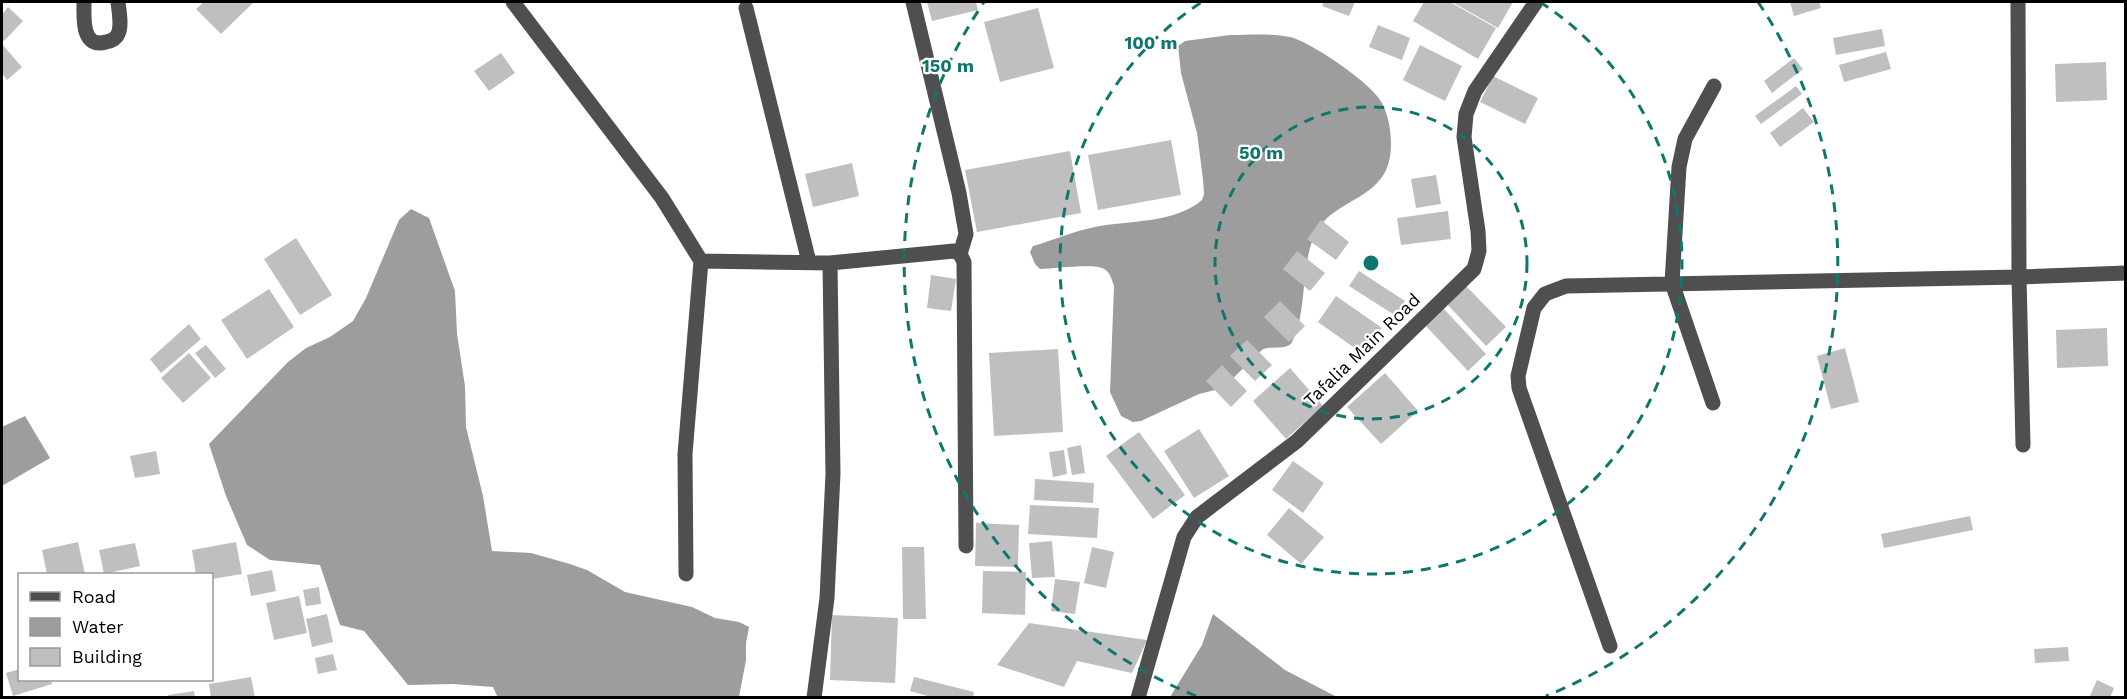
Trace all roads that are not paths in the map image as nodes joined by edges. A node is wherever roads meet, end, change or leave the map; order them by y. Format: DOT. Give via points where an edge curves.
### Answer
graph roads {
  1 [pos="84,2"];
  2 [pos="118,2"];
  3 [pos="513,2"];
  4 [pos="913,2"];
  5 [pos="1536,2"];
  6 [pos="2018,2"];
  7 [pos="746,8"];
  8 [pos="1714,86"];
  9 [pos="960,254"];
  10 [pos="701,261"];
  11 [pos="809,262"];
  12 [pos="830,263"];
  13 [pos="2126,273"];
  14 [pos="2019,277"];
  15 [pos="1672,283"];
  16 [pos="1713,403"];
  17 [pos="2023,445"];
  18 [pos="966,546"];
  19 [pos="687,574"];
  20 [pos="1610,646"];
  21 [pos="814,698"];
  22 [pos="1138,698"];
  1 -- 2 [label="street" via="88,38 105,43 119,33"];
  3 -- 10 [label="street" via="662,198"];
  4 -- 9 [label="street" via="959,193 966,234"];
  5 -- 22 [label="street, Tafalia Main Road" via="1475,91 1466,114 1464,137 1478,231 1479,251 1474,269 1297,441 1197,517 1184,537"];
  6 -- 14 [label="street"];
  7 -- 11 [label="street"];
  8 -- 15 [label="street" via="1685,139 1679,167"];
  9 -- 12 [label="street" via="954,251"];
  9 -- 18 [label="street" via="964,262"];
  10 -- 11 [label="street"];
  10 -- 19 [label="street" via="684,454"];
  11 -- 12 [label="street"];
  12 -- 21 [label="street" via="833,474 827,598"];
  13 -- 14 [label="street"];
  14 -- 15 [label="street"];
  14 -- 17 [label="street"];
  15 -- 16 [label="street"];
  15 -- 20 [label="street" via="1566,286 1545,294 1534,308 1518,376"];
}
